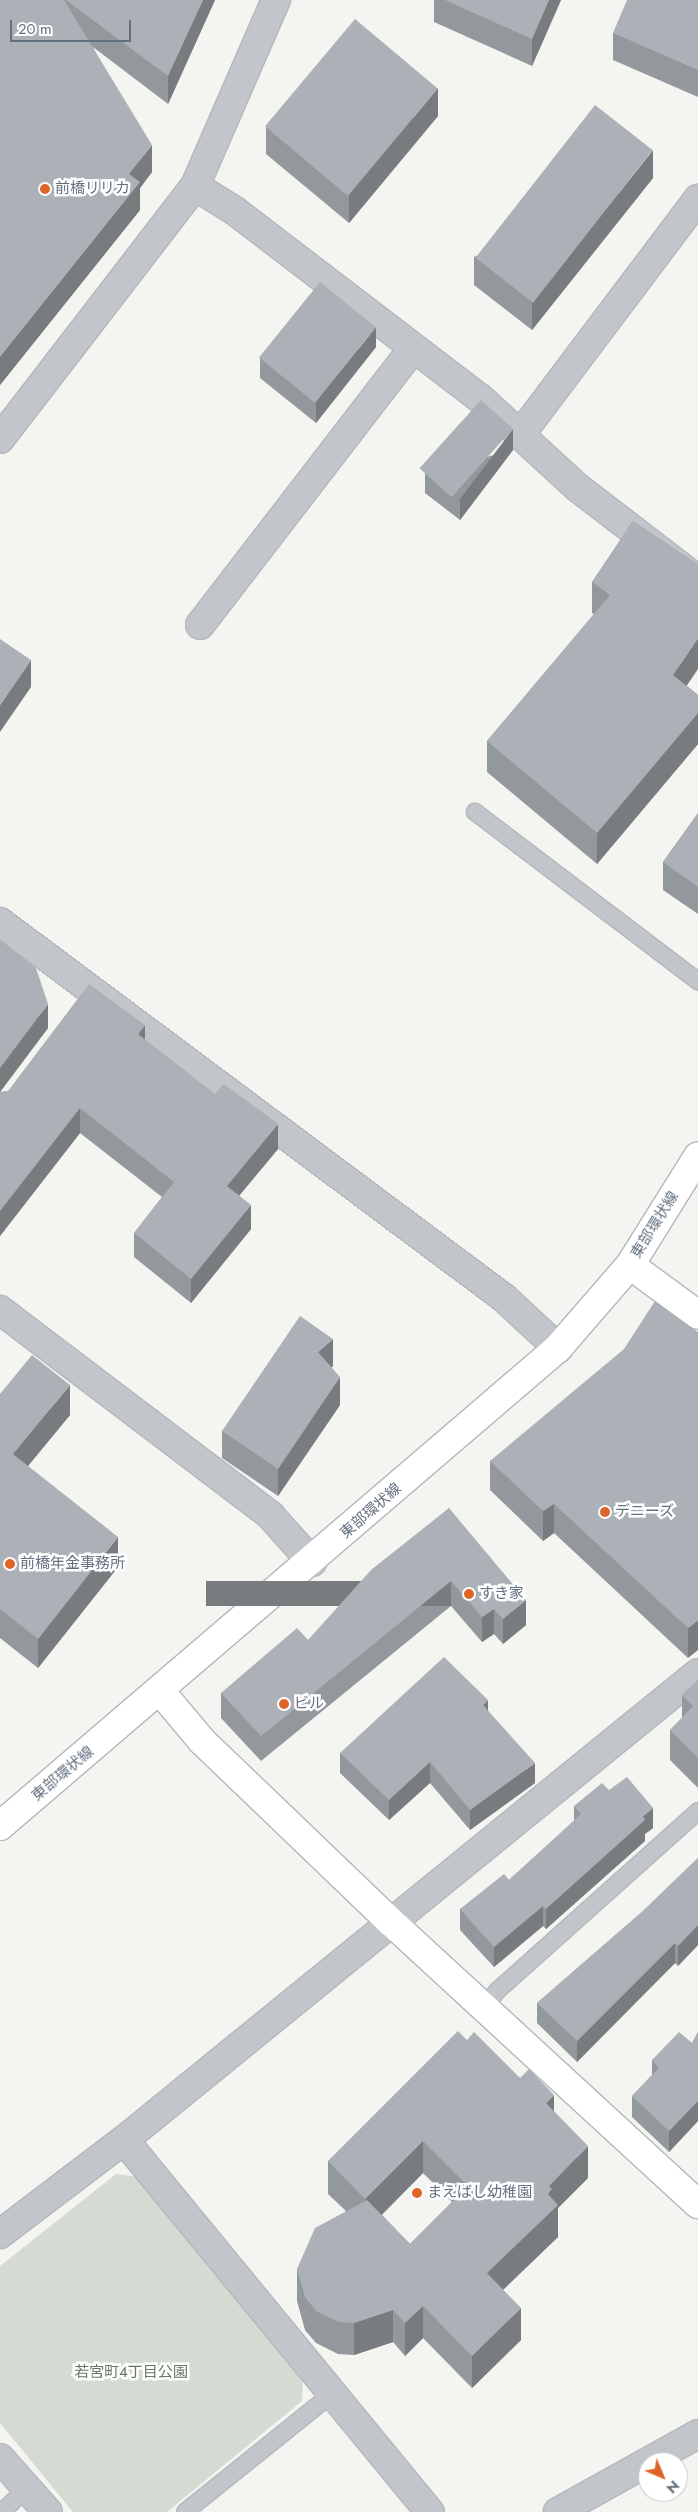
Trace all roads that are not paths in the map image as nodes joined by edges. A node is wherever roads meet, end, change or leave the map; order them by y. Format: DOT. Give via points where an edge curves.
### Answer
graph roads {
  1 [pos="276,0"];
  2 [pos="195,186"];
  3 [pos="698,199"];
  4 [pos="413,348"];
  5 [pos="520,435"];
  6 [pos="0,439"];
  7 [pos="698,580"];
  8 [pos="200,625"];
  9 [pos="475,812"];
  10 [pos="0,922"];
  11 [pos="698,981"];
  12 [pos="698,1156"];
  13 [pos="630,1265"];
  14 [pos="0,1310"];
  15 [pos="698,1315"];
  16 [pos="558,1348"];
  17 [pos="312,1562"];
  18 [pos="698,1673"];
  19 [pos="161,1692"];
  20 [pos="698,1811"];
  21 [pos="0,1826"];
  22 [pos="391,1922"];
  23 [pos="483,2009"];
  24 [pos="124,2140"];
  25 [pos="695,2196"];
  26 [pos="0,2234"];
  27 [pos="333,2393"];
  28 [pos="698,2434"];
  29 [pos="0,2458"];
  30 [pos="27,2488"];
  31 [pos="2,2512"];
  32 [pos="48,2512"];
  33 [pos="185,2512"];
  34 [pos="430,2512"];
  35 [pos="558,2512"];
  1 -- 2 [label="street"];
  2 -- 4 [label="street"];
  2 -- 6 [label="street"];
  3 -- 5 [label="street"];
  4 -- 5 [label="street"];
  4 -- 8 [label="street"];
  5 -- 7 [label="street" via="578,488"];
  9 -- 11 [label="lane"];
  10 -- 16 [label="street" via="85,995 504,1298"];
  12 -- 13 [label="street, 東部環状線"];
  13 -- 15 [label="street"];
  13 -- 16 [label="street, 東部環状線"];
  14 -- 17 [label="street" via="270,1515"];
  16 -- 17 [label="street, 東部環状線"];
  17 -- 19 [label="street, 東部環状線"];
  18 -- 22 [label="street"];
  19 -- 21 [label="street, 東部環状線"];
  19 -- 22 [label="street" via="202,1741"];
  20 -- 23 [label="lane" via="497,1991"];
  22 -- 23 [label="street"];
  22 -- 24 [label="street"];
  23 -- 25 [label="street"];
  24 -- 26 [label="street"];
  24 -- 27 [label="street"];
  27 -- 33 [label="lane"];
  27 -- 34 [label="street"];
  28 -- 35 [label="street"];
  29 -- 30 [label="street"];
  30 -- 31 [label="lane"];
  30 -- 32 [label="street"];
}
